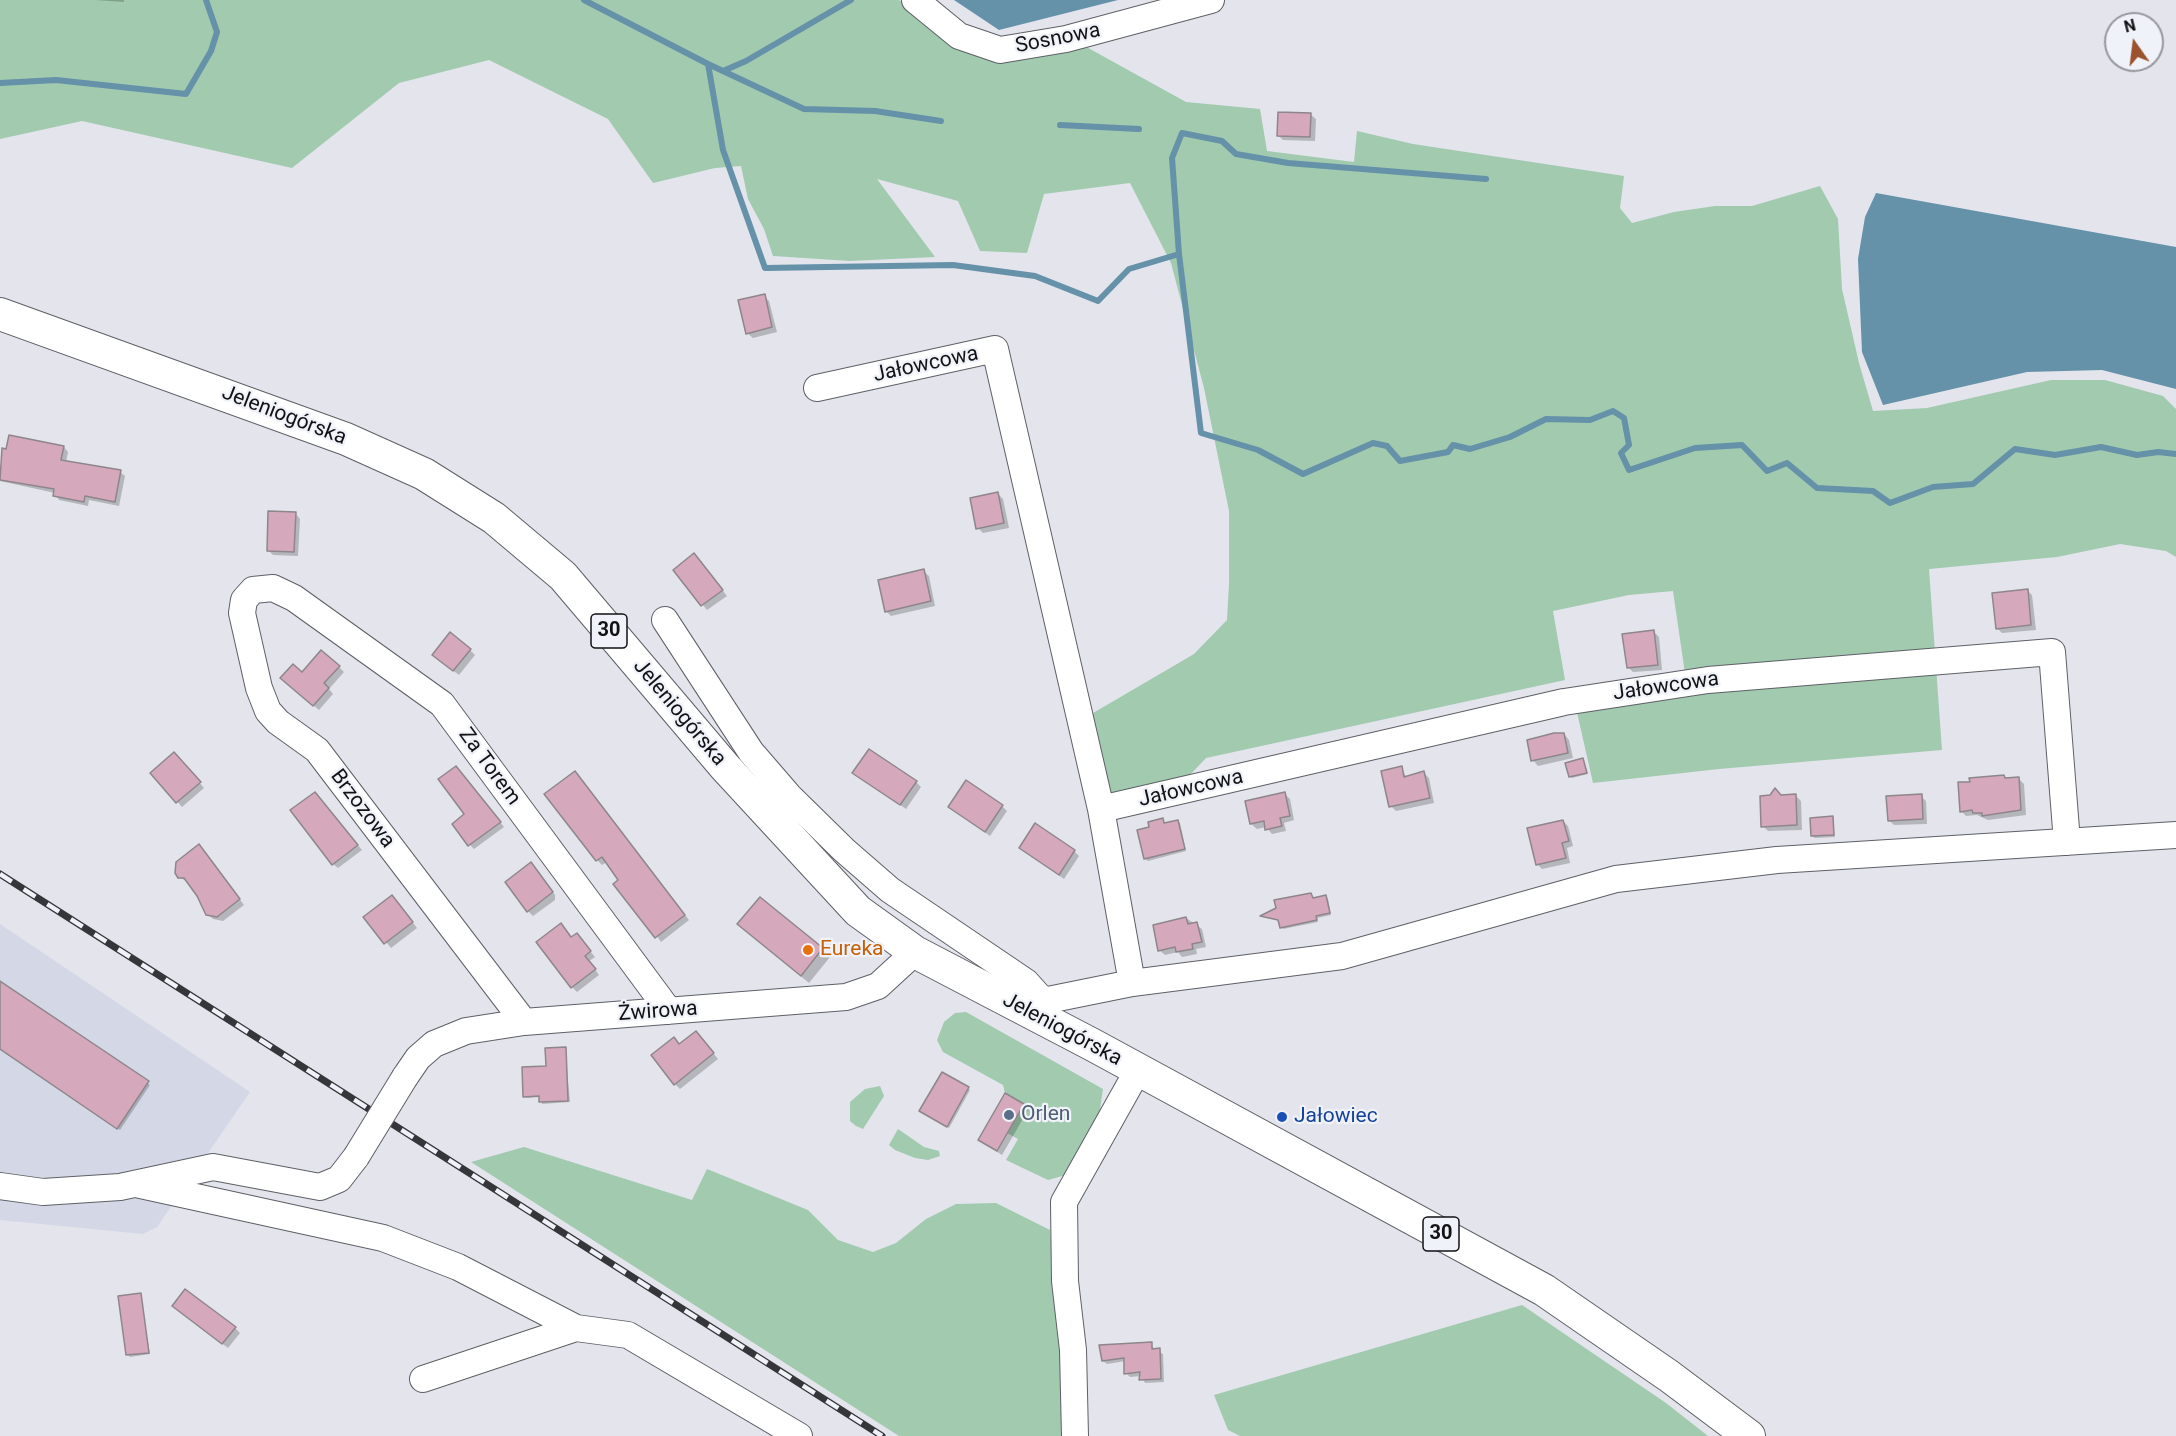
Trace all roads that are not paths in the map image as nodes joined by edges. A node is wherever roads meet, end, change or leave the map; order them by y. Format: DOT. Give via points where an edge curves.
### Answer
graph roads {
  1 [pos="915,0"];
  2 [pos="1211,0"];
  3 [pos="0,314"];
  4 [pos="817,388"];
  5 [pos="254,590"];
  6 [pos="665,620"];
  7 [pos="1101,810"];
  8 [pos="2176,835"];
  9 [pos="2067,842"];
  10 [pos="915,952"];
  11 [pos="1132,983"];
  12 [pos="1034,1006"];
  13 [pos="669,1011"];
  14 [pos="524,1022"];
  15 [pos="1138,1070"];
  16 [pos="136,1184"];
  17 [pos="0,1186"];
  18 [pos="576,1328"];
  19 [pos="423,1380"];
  20 [pos="799,1436"];
  21 [pos="1075,1436"];
  22 [pos="1749,1436"];
  1 -- 2 [label="street, Sosnowa" via="959,36 1000,50 1066,39"];
  3 -- 10 [label="main road, Jeleniogórska / 30" via="346,439 424,474 494,518 563,576 725,767 858,911"];
  4 -- 7 [label="street, Jałowcowa" via="995,350"];
  5 -- 13 [label="street, Za Torem" via="273,588 294,598 442,704"];
  5 -- 14 [label="street, Brzozowa" via="244,600 242,613 268,711 317,750"];
  6 -- 12 [label="street" via="751,753 789,796 890,890 1026,982"];
  7 -- 9 [label="street, Jałowcowa" via="1564,702 1708,680 2052,652"];
  7 -- 11 [label="street, Jałowcowa"];
  8 -- 9 [label="street"];
  9 -- 11 [label="street" via="1777,860 1616,879 1342,956"];
  10 -- 12 [label="main road, Jeleniogórska / 30"];
  10 -- 13 [label="street, Żwirowa" via="878,986 846,997"];
  11 -- 12 [label="street"];
  12 -- 15 [label="main road, Jeleniogórska / 30"];
  13 -- 14 [label="street, Żwirowa"];
  14 -- 16 [label="street, Żwirowa, bridge" via="466,1031 425,1051 356,1157 339,1179 320,1187 213,1167"];
  15 -- 21 [label="street" via="1064,1202"];
  15 -- 22 [label="main road, 30" via="1544,1290"];
  16 -- 17 [label="street" via="43,1192"];
  16 -- 18 [label="street" via="383,1238 458,1268"];
  18 -- 19 [label="street"];
  18 -- 20 [label="street" via="628,1335"];
}
